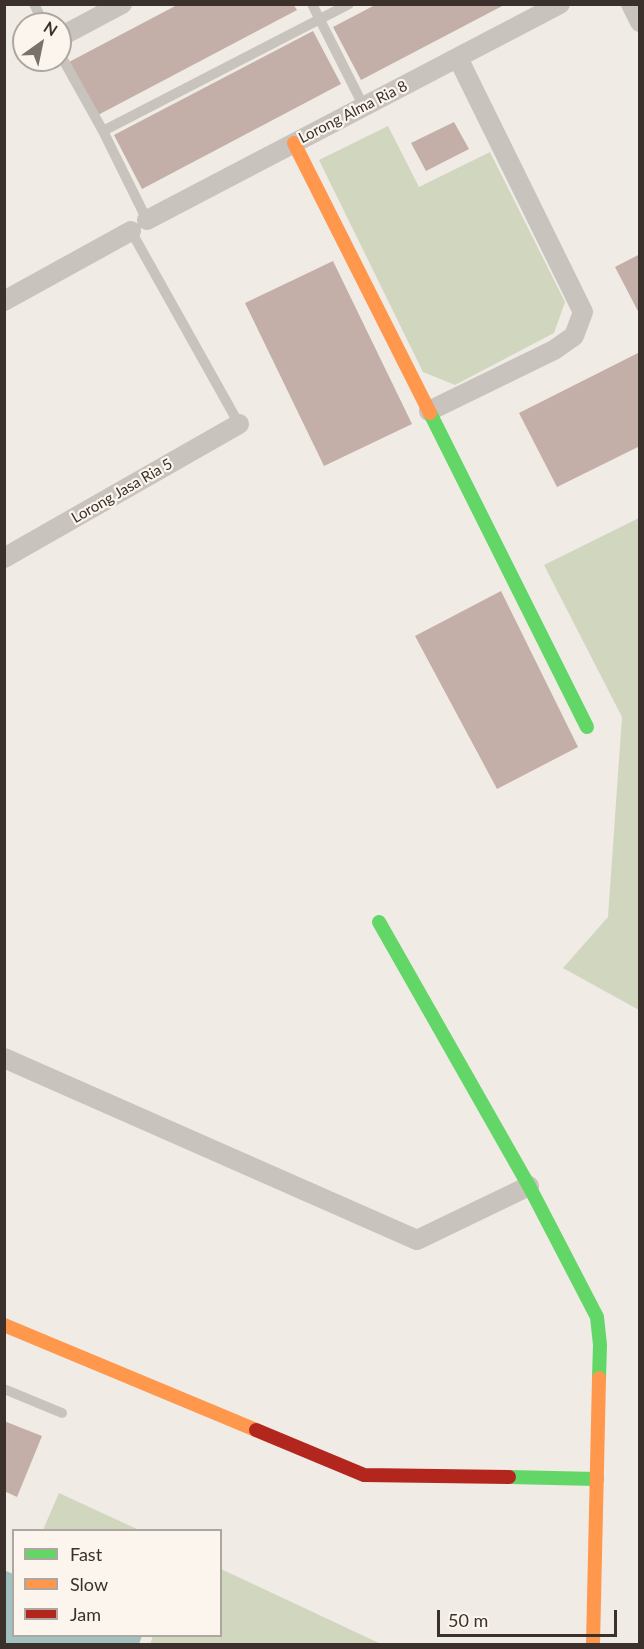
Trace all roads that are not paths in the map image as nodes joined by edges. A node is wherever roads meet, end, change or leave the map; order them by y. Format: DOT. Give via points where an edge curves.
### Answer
graph roads {
  1 [pos="122,4"];
  2 [pos="312,4"];
  3 [pos="349,4"];
  4 [pos="560,4"];
  5 [pos="631,4"];
  6 [pos="320,19"];
  7 [pos="639,22"];
  8 [pos="72,31"];
  9 [pos="458,58"];
  10 [pos="70,72"];
  11 [pos="364,107"];
  12 [pos="104,131"];
  13 [pos="294,143"];
  14 [pos="139,225"];
  15 [pos="4,302"];
  16 [pos="429,411"];
  17 [pos="239,424"];
  18 [pos="4,558"];
  19 [pos="587,727"];
  20 [pos="380,922"];
  21 [pos="4,1058"];
  22 [pos="529,1186"];
  23 [pos="4,1325"];
  24 [pos="4,1389"];
  25 [pos="62,1413"];
  26 [pos="597,1479"];
  27 [pos="593,1644"];
  1 -- 8 [label="street"];
  2 -- 6 [label="lane"];
  3 -- 6 [label="lane"];
  4 -- 9 [label="street, Lorong Alma Ria 8"];
  5 -- 7 [label="street"];
  6 -- 11 [label="lane"];
  6 -- 12 [label="lane"];
  9 -- 11 [label="street, Lorong Alma Ria 8"];
  9 -- 16 [label="street" via="583,312 574,336 554,350"];
  10 -- 12 [label="lane"];
  11 -- 13 [label="street, Lorong Alma Ria 8"];
  12 -- 14 [label="lane"];
  13 -- 14 [label="street, Lorong Alma Ria 8"];
  13 -- 16 [label="street"];
  14 -- 15 [label="street, Lorong Alma Ria 8"];
  14 -- 17 [label="lane"];
  16 -- 19 [label="street"];
  17 -- 18 [label="street, Lorong Jasa Ria 5"];
  20 -- 22 [label="street"];
  21 -- 22 [label="street" via="417,1240"];
  22 -- 26 [label="street" via="597,1317"];
  23 -- 26 [label="street" via="364,1474"];
  24 -- 25 [label="lane"];
  26 -- 27 [label="street"];
}
